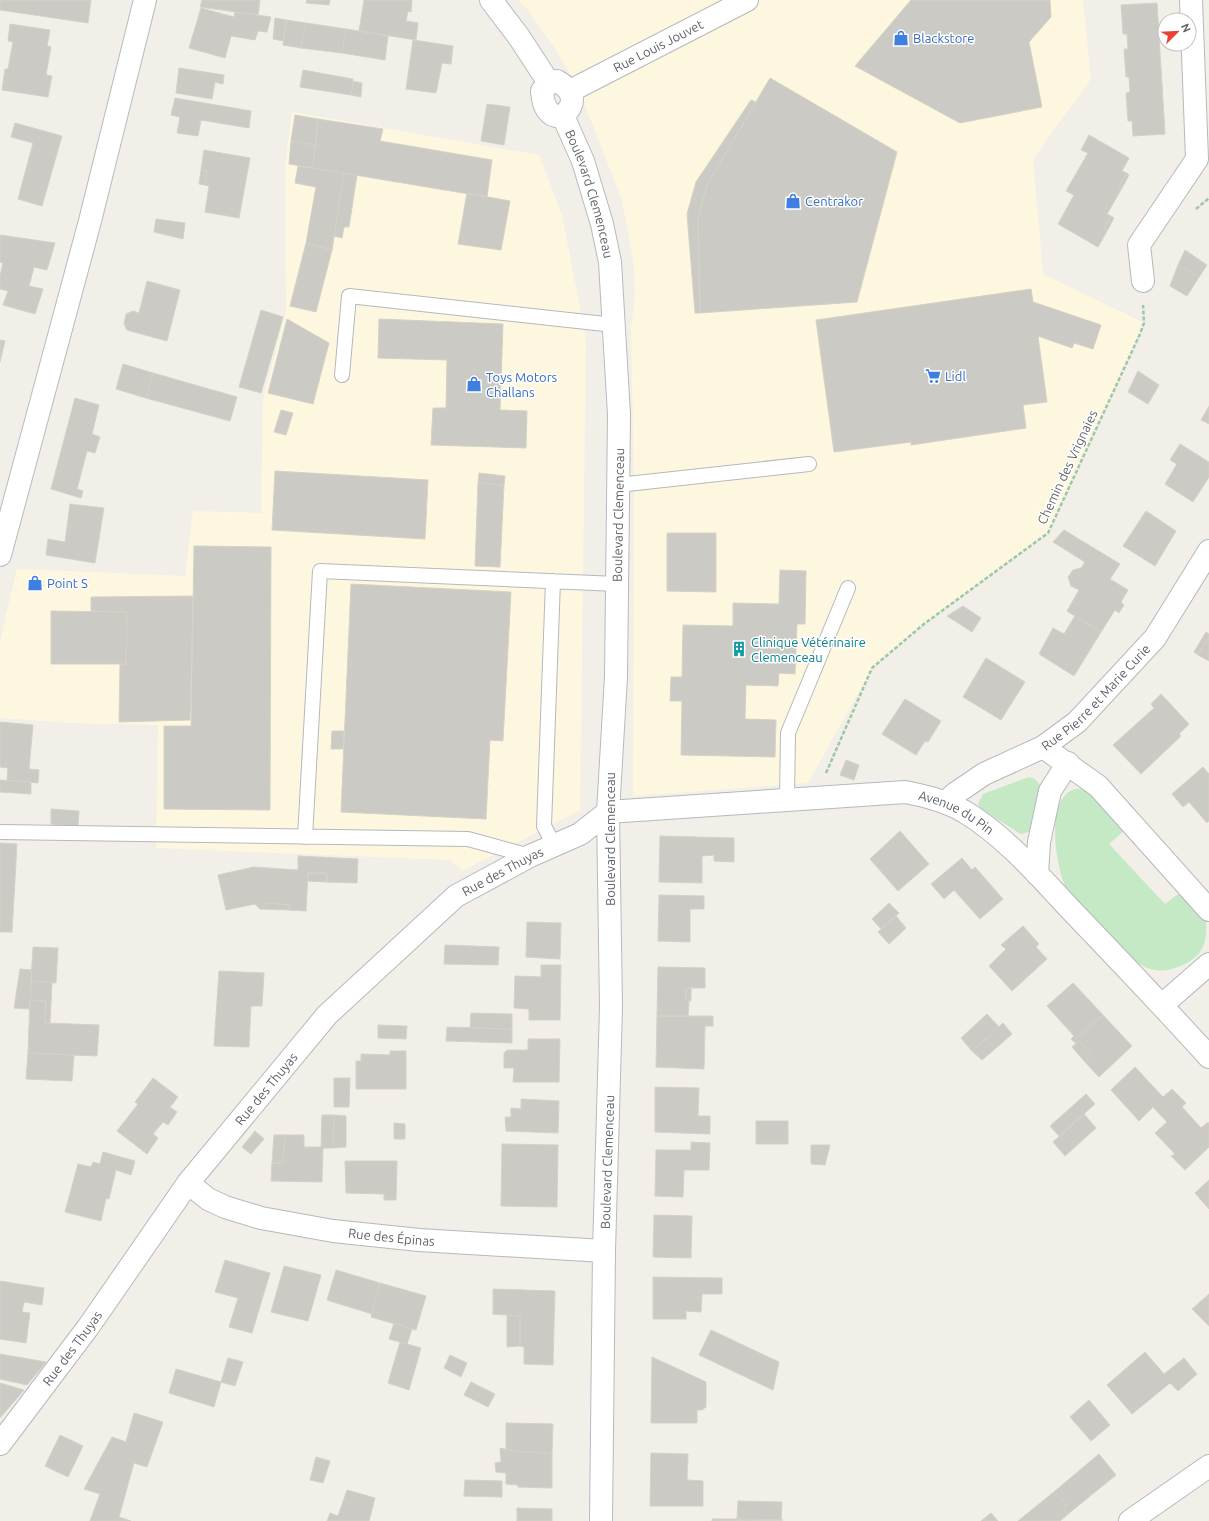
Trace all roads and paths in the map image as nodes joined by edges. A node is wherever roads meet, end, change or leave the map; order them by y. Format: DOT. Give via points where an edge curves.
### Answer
graph roads {
  1 [pos="145,0"];
  2 [pos="490,0"];
  3 [pos="747,0"];
  4 [pos="1191,0"];
  5 [pos="549,83"];
  6 [pos="570,91"];
  7 [pos="563,116"];
  8 [pos="1209,198"];
  9 [pos="1195,210"];
  10 [pos="1143,281"];
  11 [pos="614,325"];
  12 [pos="342,375"];
  13 [pos="809,464"];
  14 [pos="618,485"];
  15 [pos="1209,552"];
  16 [pos="0,555"];
  17 [pos="553,581"];
  18 [pos="617,584"];
  19 [pos="848,588"];
  20 [pos="1043,746"];
  21 [pos="1068,763"];
  22 [pos="815,798"];
  23 [pos="787,800"];
  24 [pos="946,802"];
  25 [pos="608,812"];
  26 [pos="0,832"];
  27 [pos="305,837"];
  28 [pos="554,845"];
  29 [pos="530,856"];
  30 [pos="1037,874"];
  31 [pos="1209,910"];
  32 [pos="1209,964"];
  33 [pos="1162,1005"];
  34 [pos="1209,1057"];
  35 [pos="188,1183"];
  36 [pos="604,1251"];
  37 [pos="0,1444"];
  38 [pos="1209,1466"];
  39 [pos="601,1521"];
  40 [pos="1130,1521"];
  1 -- 16 [label="street" via="90,221"];
  2 -- 5 [label="street" via="519,37"];
  3 -- 6 [label="street, Rue Louis Jouvet"];
  4 -- 10 [label="street" via="1197,159 1139,245"];
  5 -- 6 [label="street" via="557,81"];
  5 -- 7 [label="street, Boulevard Clemenceau" via="542,91 542,100 549,113 555,117"];
  6 -- 7 [label="street, Boulevard Clemenceau" via="573,100 570,110"];
  7 -- 11 [label="street, Boulevard Clemenceau" via="583,161 602,224 610,262"];
  8 -- 9 [label="path"];
  10 -- 22 [label="path, Chemin des Vrignaies" via="1144,323 1048,533 924,624 872,668"];
  11 -- 12 [label="lane" via="349,296"];
  11 -- 14 [label="street, Boulevard Clemenceau" via="619,415"];
  13 -- 14 [label="lane"];
  14 -- 18 [label="street, Boulevard Clemenceau"];
  15 -- 20 [label="street, Rue Pierre et Marie Curie" via="1155,638 1077,722"];
  17 -- 18 [label="lane"];
  17 -- 27 [label="lane" via="320,571"];
  17 -- 28 [label="lane" via="544,826"];
  18 -- 25 [label="street, Boulevard Clemenceau" via="616,677"];
  19 -- 23 [label="lane" via="788,733"];
  20 -- 21 [label="street"];
  20 -- 24 [label="street, Rue Pierre et Marie Curie" via="984,774"];
  21 -- 30 [label="street" via="1050,791 1039,842"];
  21 -- 31 [label="street" via="1098,786"];
  22 -- 23 [label="street, Avenue du Pin"];
  22 -- 24 [label="street, Avenue du Pin" via="905,792 930,796"];
  23 -- 25 [label="street, Avenue du Pin"];
  24 -- 30 [label="street, Avenue du Pin" via="990,829"];
  25 -- 28 [label="street, Rue des Thuyas" via="580,834"];
  25 -- 36 [label="street, Boulevard Clemenceau" via="611,1007"];
  26 -- 27 [label="lane"];
  27 -- 29 [label="lane" via="468,839"];
  28 -- 29 [label="street, Rue des Thuyas"];
  29 -- 35 [label="street, Rue des Thuyas" via="456,896 327,1015"];
  30 -- 33 [label="street, Avenue du Pin"];
  32 -- 33 [label="street"];
  33 -- 34 [label="street, Avenue du Pin"];
  35 -- 36 [label="street, Rue des Épinas" via="208,1199 225,1207 261,1218 333,1231 419,1240"];
  35 -- 37 [label="street, Rue des Thuyas" via="89,1326"];
  36 -- 39 [label="street, Boulevard Clemenceau"];
  38 -- 40 [label="street"];
}
